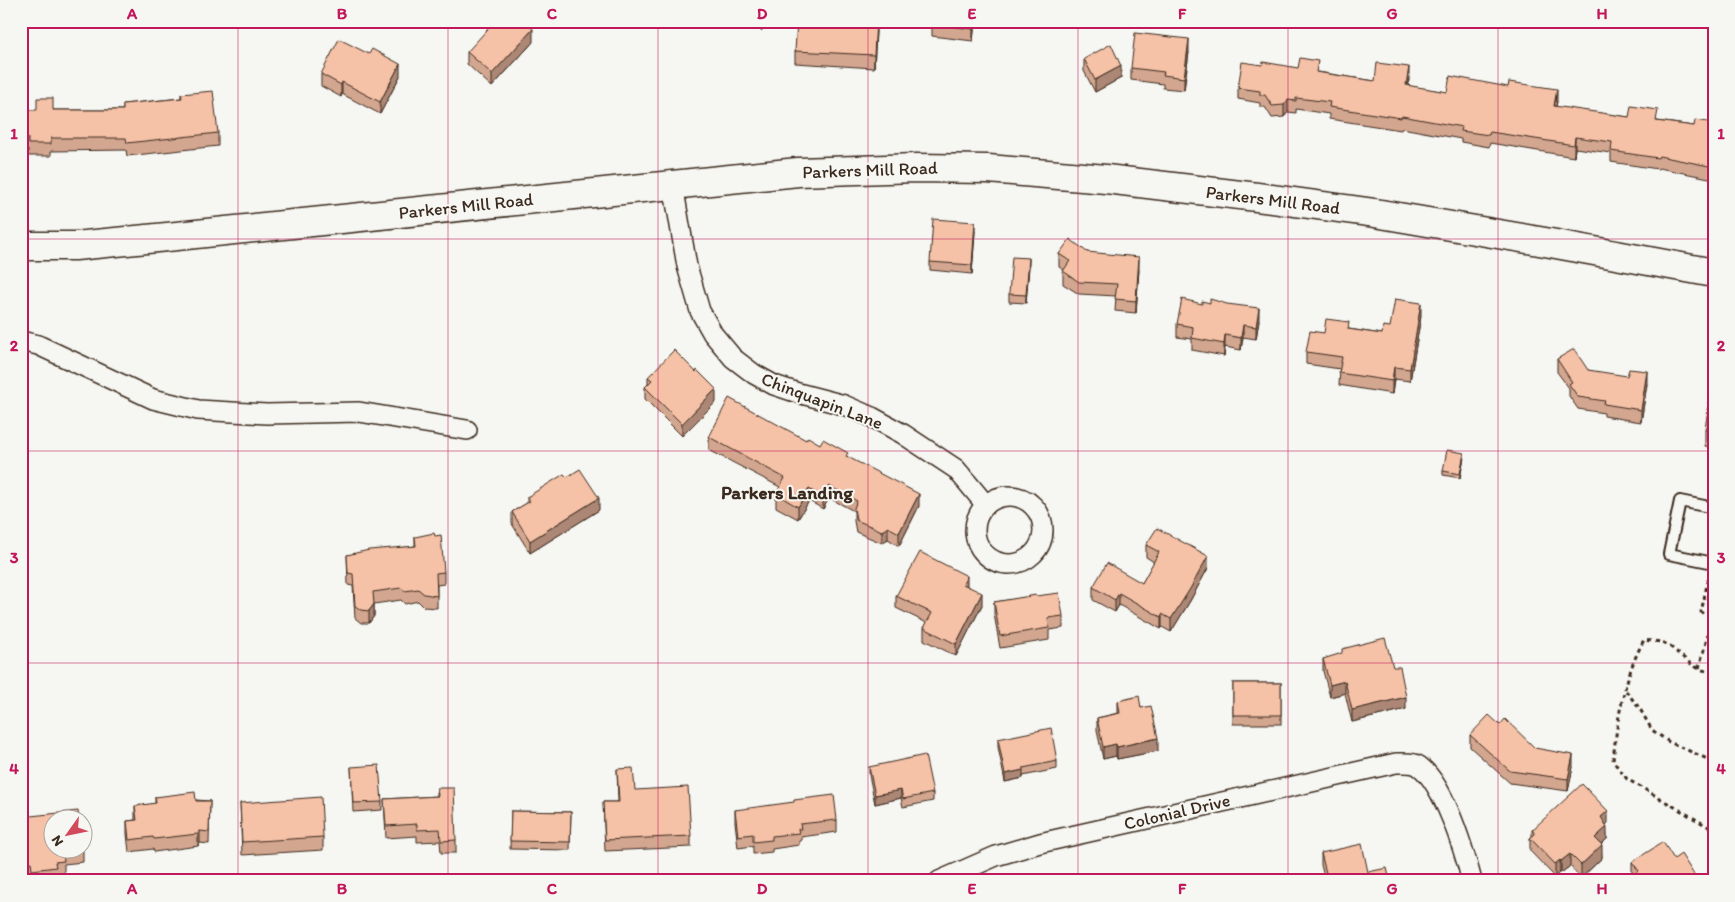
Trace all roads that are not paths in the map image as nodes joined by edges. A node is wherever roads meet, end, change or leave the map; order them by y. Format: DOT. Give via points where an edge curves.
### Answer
graph roads {
  1 [pos="673,185"];
  2 [pos="21,246"];
  3 [pos="1714,273"];
  4 [pos="21,341"];
  5 [pos="467,430"];
  6 [pos="986,505"];
  7 [pos="1714,508"];
  8 [pos="1714,563"];
  9 [pos="939,881"];
  10 [pos="1472,881"];
  1 -- 2 [label="main road, Parkers Mill Road" via="75,246"];
  1 -- 3 [label="main road, Parkers Mill Road" via="798,172 988,169 1106,179 1376,214"];
  1 -- 6 [label="street, Chinquapin Lane" via="687,266 700,311 713,334 733,358 774,385 844,406 903,434 956,469"];
  4 -- 5 [label="street" via="38,345 153,399 198,410 267,414 359,412"];
  7 -- 8 [label="lane" via="1680,501 1669,554"];
  9 -- 10 [label="street, Colonial Drive" via="996,856 1040,843 1396,763 1419,766 1438,788"];
}
